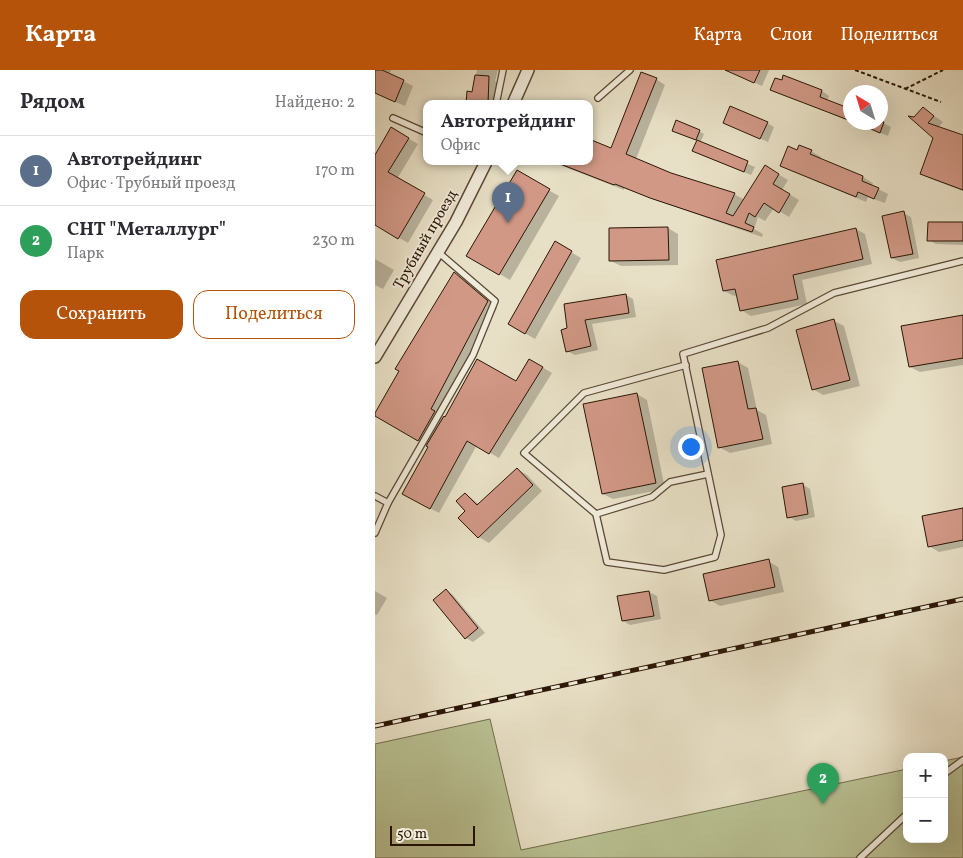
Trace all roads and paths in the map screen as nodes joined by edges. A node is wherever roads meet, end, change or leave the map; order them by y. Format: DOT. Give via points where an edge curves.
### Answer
graph roads {
  1 [pos="503,70"];
  2 [pos="528,70"];
  3 [pos="631,70"];
  4 [pos="855,70"];
  5 [pos="943,70"];
  6 [pos="905,89"];
  7 [pos="598,98"];
  8 [pos="497,100"];
  9 [pos="515,100"];
  10 [pos="941,102"];
  11 [pos="393,118"];
  12 [pos="423,131"];
  13 [pos="484,165"];
  14 [pos="438,252"];
  15 [pos="963,262"];
  16 [pos="375,357"];
  17 [pos="686,365"];
  18 [pos="708,474"];
  19 [pos="375,496"];
  20 [pos="387,503"];
  21 [pos="596,514"];
  22 [pos="375,532"];
  23 [pos="963,760"];
  24 [pos="948,771"];
  25 [pos="903,818"];
  26 [pos="860,858"];
  1 -- 8 [label="lane"];
  2 -- 9 [label="street"];
  3 -- 7 [label="lane"];
  4 -- 6 [label="path"];
  5 -- 6 [label="path"];
  6 -- 10 [label="path"];
  11 -- 12 [label="lane"];
  13 -- 14 [label="street, Трубный проезд"];
  14 -- 16 [label="street, Трубный проезд"];
  14 -- 20 [label="lane" via="495,301 473,355"];
  15 -- 17 [label="lane" via="834,293 768,328 683,354"];
  17 -- 18 [label="lane"];
  17 -- 21 [label="lane" via="584,393 524,453"];
  18 -- 21 [label="lane" via="670,482 652,497"];
  18 -- 21 [label="lane" via="721,535 715,557 664,570 607,562"];
  19 -- 20 [label="lane"];
  20 -- 22 [label="lane"];
  23 -- 24 [label="lane"];
  25 -- 26 [label="lane"];
}
